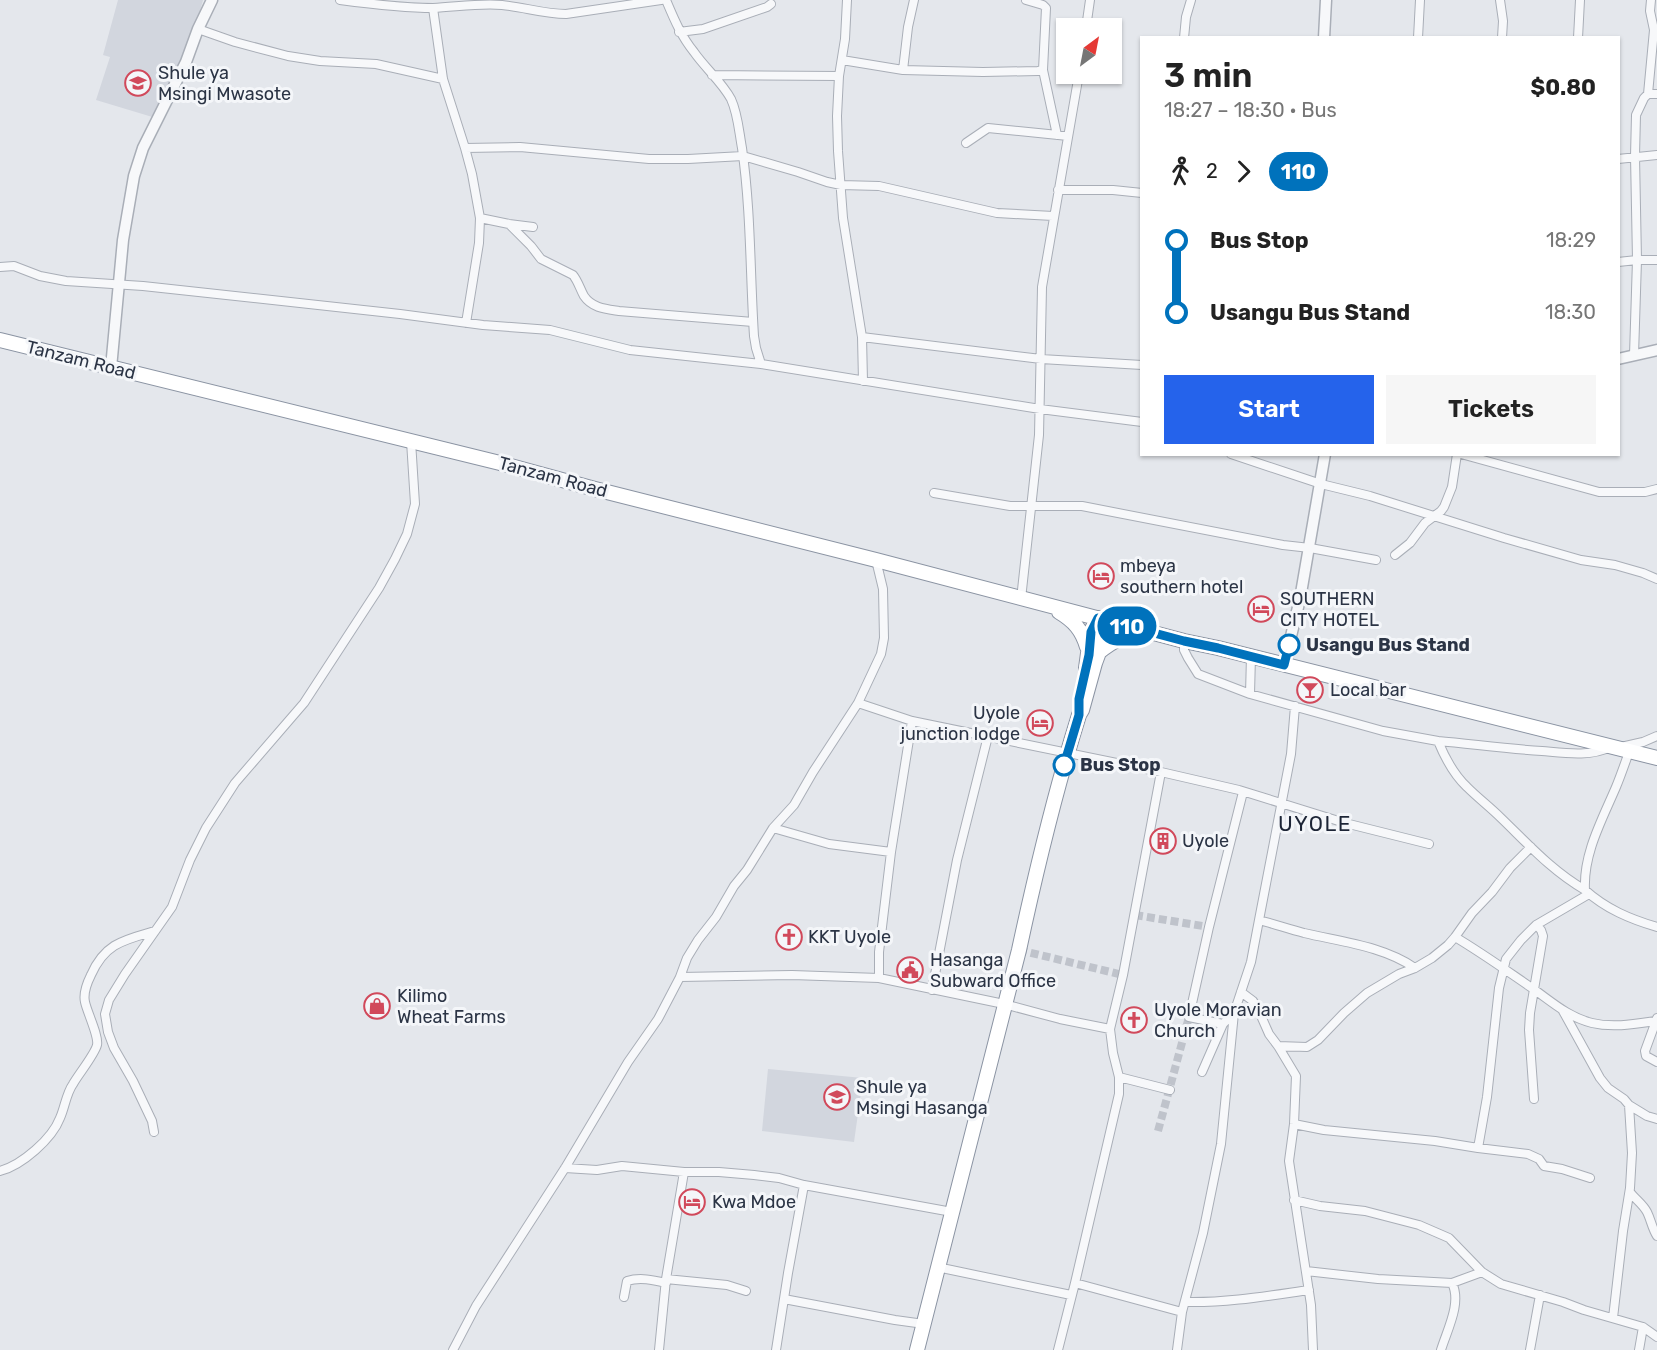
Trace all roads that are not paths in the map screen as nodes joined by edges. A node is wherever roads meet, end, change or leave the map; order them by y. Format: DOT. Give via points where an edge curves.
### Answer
graph roads {
  1 [pos="212,0"];
  2 [pos="340,0"];
  3 [pos="662,0"];
  4 [pos="666,0"];
  5 [pos="847,0"];
  6 [pos="914,0"];
  7 [pos="1026,0"];
  8 [pos="1090,0"];
  9 [pos="1191,0"];
  10 [pos="1326,0"];
  11 [pos="1420,0"];
  12 [pos="1500,0"];
  13 [pos="1580,0"];
  14 [pos="1651,0"];
  15 [pos="620,3"];
  16 [pos="771,4"];
  17 [pos="433,8"];
  18 [pos="1087,18"];
  19 [pos="198,29"];
  20 [pos="1655,30"];
  21 [pos="679,32"];
  22 [pos="1184,36"];
  23 [pos="1324,36"];
  24 [pos="1418,36"];
  25 [pos="1502,36"];
  26 [pos="1578,36"];
  27 [pos="842,60"];
  28 [pos="903,70"];
  29 [pos="1042,70"];
  30 [pos="712,75"];
  31 [pos="839,76"];
  32 [pos="443,80"];
  33 [pos="1077,84"];
  34 [pos="1653,94"];
  35 [pos="1057,135"];
  36 [pos="1068,136"];
  37 [pos="966,143"];
  38 [pos="465,148"];
  39 [pos="1657,154"];
  40 [pos="743,156"];
  41 [pos="1635,156"];
  42 [pos="1620,159"];
  43 [pos="842,185"];
  44 [pos="1058,190"];
  45 [pos="1140,194"];
  46 [pos="1053,216"];
  47 [pos="480,219"];
  48 [pos="509,224"];
  49 [pos="533,227"];
  50 [pos="1637,260"];
  51 [pos="1657,260"];
  52 [pos="1620,262"];
  53 [pos="0,267"];
  54 [pos="120,285"];
  55 [pos="753,322"];
  56 [pos="466,323"];
  57 [pos="862,337"];
  58 [pos="0,340"];
  59 [pos="1657,350"];
  60 [pos="1634,356"];
  61 [pos="1041,359"];
  62 [pos="1620,359"];
  63 [pos="761,364"];
  64 [pos="1140,365"];
  65 [pos="111,368"];
  66 [pos="863,381"];
  67 [pos="1040,409"];
  68 [pos="1140,422"];
  69 [pos="411,441"];
  70 [pos="1237,456"];
  71 [pos="1325,456"];
  72 [pos="1459,456"];
  73 [pos="1466,456"];
  74 [pos="1321,484"];
  75 [pos="1657,489"];
  76 [pos="934,493"];
  77 [pos="1031,507"];
  78 [pos="1436,516"];
  79 [pos="1310,548"];
  80 [pos="1395,555"];
  81 [pos="876,560"];
  82 [pos="1376,560"];
  83 [pos="1657,579"];
  84 [pos="1021,598"];
  85 [pos="1051,606"];
  86 [pos="1101,619"];
  87 [pos="1150,632"];
  88 [pos="1184,641"];
  89 [pos="1094,654"];
  90 [pos="1251,656"];
  91 [pos="1284,665"];
  92 [pos="1250,694"];
  93 [pos="858,703"];
  94 [pos="1295,706"];
  95 [pos="912,721"];
  96 [pos="988,736"];
  97 [pos="1657,736"];
  98 [pos="1438,741"];
  99 [pos="1620,749"];
  100 [pos="1067,753"];
  101 [pos="1657,758"];
  102 [pos="1161,772"];
  103 [pos="1243,792"];
  104 [pos="1281,804"];
  105 [pos="773,828"];
  106 [pos="1429,844"];
  107 [pos="1531,848"];
  108 [pos="891,852"];
  109 [pos="1587,892"];
  110 [pos="1259,920"];
  111 [pos="1536,925"];
  112 [pos="1657,927"];
  113 [pos="155,931"];
  114 [pos="1455,937"];
  115 [pos="1415,968"];
  116 [pos="1504,969"];
  117 [pos="680,977"];
  118 [pos="879,978"];
  119 [pos="1533,989"];
  120 [pos="932,990"];
  121 [pos="1241,992"];
  122 [pos="1004,1004"];
  123 [pos="1563,1011"];
  124 [pos="1234,1013"];
  125 [pos="1657,1019"];
  126 [pos="1224,1024"];
  127 [pos="1110,1029"];
  128 [pos="1278,1046"];
  129 [pos="1657,1062"];
  130 [pos="1202,1072"];
  131 [pos="1119,1077"];
  132 [pos="1170,1090"];
  133 [pos="1534,1099"];
  134 [pos="1629,1105"];
  135 [pos="1657,1119"];
  136 [pos="1294,1124"];
  137 [pos="154,1132"];
  138 [pos="1478,1148"];
  139 [pos="565,1168"];
  140 [pos="0,1171"];
  141 [pos="684,1172"];
  142 [pos="1590,1178"];
  143 [pos="804,1185"];
  144 [pos="1630,1192"];
  145 [pos="1294,1200"];
  146 [pos="952,1212"];
  147 [pos="1657,1236"];
  148 [pos="937,1267"];
  149 [pos="1306,1270"];
  150 [pos="1482,1272"];
  151 [pos="666,1281"];
  152 [pos="1075,1283"];
  153 [pos="1452,1283"];
  154 [pos="1309,1290"];
  155 [pos="746,1291"];
  156 [pos="1071,1295"];
  157 [pos="1540,1295"];
  158 [pos="624,1297"];
  159 [pos="784,1299"];
  160 [pos="1185,1302"];
  161 [pos="1182,1311"];
  162 [pos="1613,1318"];
  163 [pos="924,1324"];
  164 [pos="1643,1328"];
  165 [pos="1657,1337"];
  166 [pos="453,1350"];
  167 [pos="659,1350"];
  168 [pos="776,1350"];
  169 [pos="917,1350"];
  170 [pos="1058,1350"];
  171 [pos="1177,1350"];
  172 [pos="1313,1350"];
  173 [pos="1441,1350"];
  174 [pos="1530,1350"];
  175 [pos="1639,1350"];
  1 -- 19 [label="street"];
  2 -- 17 [label="street"];
  3 -- 15 [label="street"];
  4 -- 21 [label="street"];
  5 -- 27 [label="street"];
  6 -- 28 [label="street"];
  7 -- 29 [label="street" via="1046,8"];
  8 -- 18 [label="street"];
  9 -- 22 [label="street"];
  10 -- 23 [label="street"];
  11 -- 24 [label="street"];
  12 -- 25 [label="street"];
  13 -- 26 [label="street"];
  14 -- 20 [label="street"];
  15 -- 17 [label="street" via="566,14 502,5"];
  16 -- 21 [label="street" via="703,29"];
  17 -- 32 [label="street"];
  19 -- 32 [label="street" via="288,56 376,64"];
  19 -- 54 [label="street" via="134,176"];
  20 -- 34 [label="street"];
  21 -- 30 [label="street"];
  27 -- 28 [label="street"];
  27 -- 31 [label="street"];
  28 -- 29 [label="street"];
  29 -- 35 [label="street"];
  30 -- 31 [label="street"];
  30 -- 40 [label="street" via="731,100"];
  31 -- 43 [label="street" via="837,116"];
  32 -- 38 [label="street"];
  33 -- 36 [label="street"];
  34 -- 41 [label="street" via="1644,98 1636,115"];
  35 -- 36 [label="street"];
  35 -- 37 [label="street" via="988,128"];
  36 -- 44 [label="street"];
  38 -- 40 [label="street" via="520,147 649,159"];
  38 -- 47 [label="street"];
  39 -- 41 [label="street"];
  40 -- 43 [label="street"];
  40 -- 55 [label="street"];
  41 -- 42 [label="street"];
  41 -- 50 [label="street"];
  43 -- 46 [label="street" via="879,186 997,213"];
  43 -- 57 [label="street" via="843,218"];
  44 -- 45 [label="street"];
  44 -- 46 [label="street"];
  46 -- 61 [label="street" via="1042,287"];
  47 -- 48 [label="street"];
  47 -- 56 [label="street"];
  48 -- 49 [label="street"];
  48 -- 55 [label="street" via="541,260 575,277 585,298 598,307"];
  50 -- 51 [label="street"];
  50 -- 52 [label="street"];
  50 -- 60 [label="street"];
  53 -- 54 [label="street" via="14,266 52,279"];
  54 -- 56 [label="street"];
  54 -- 65 [label="street"];
  55 -- 63 [label="street"];
  56 -- 63 [label="street" via="550,330 630,350"];
  57 -- 61 [label="street"];
  57 -- 66 [label="street"];
  58 -- 65 [label="highway, Tanzam Road"];
  59 -- 60 [label="street"];
  60 -- 62 [label="street"];
  61 -- 64 [label="street"];
  61 -- 67 [label="street"];
  63 -- 66 [label="street"];
  65 -- 69 [label="highway, Tanzam Road"];
  66 -- 67 [label="street"];
  67 -- 68 [label="street"];
  67 -- 77 [label="street"];
  69 -- 81 [label="highway, Tanzam Road"];
  69 -- 113 [label="street" via="415,504 395,559 304,703 235,783 206,828 172,907"];
  70 -- 74 [label="street"];
  71 -- 74 [label="street"];
  72 -- 78 [label="street" via="1448,499"];
  73 -- 75 [label="street" via="1599,492"];
  74 -- 78 [label="street"];
  74 -- 79 [label="street"];
  76 -- 77 [label="street"];
  77 -- 79 [label="street" via="1082,506"];
  77 -- 84 [label="street"];
  78 -- 80 [label="street"];
  78 -- 83 [label="street" via="1558,554 1615,565"];
  79 -- 82 [label="street"];
  79 -- 91 [label="street"];
  81 -- 84 [label="highway, Tanzam Road"];
  81 -- 93 [label="street" via="884,590 884,638 881,654"];
  84 -- 85 [label="highway, Tanzam Road"];
  85 -- 86 [label="highway, Tanzam Road"];
  85 -- 89 [label="highway" via="1076,624"];
  86 -- 87 [label="highway, Tanzam Road"];
  86 -- 89 [label="highway" via="1091,632"];
  87 -- 88 [label="highway, Tanzam Road"];
  87 -- 89 [label="highway" via="1128,636"];
  88 -- 90 [label="highway, Tanzam Road"];
  88 -- 92 [label="street" via="1184,650 1198,674"];
  89 -- 100 [label="highway" via="1082,710"];
  90 -- 91 [label="highway, Tanzam Road"];
  90 -- 92 [label="street"];
  91 -- 99 [label="highway, Tanzam Road"];
  92 -- 94 [label="street"];
  93 -- 95 [label="street"];
  93 -- 105 [label="street" via="794,805"];
  94 -- 98 [label="street" via="1383,731"];
  94 -- 104 [label="street"];
  95 -- 96 [label="street"];
  95 -- 108 [label="street"];
  96 -- 100 [label="street"];
  96 -- 120 [label="street" via="957,860"];
  97 -- 99 [label="street"];
  98 -- 99 [label="street" via="1577,753"];
  98 -- 107 [label="street" via="1446,760 1466,786"];
  99 -- 101 [label="highway, Tanzam Road"];
  99 -- 109 [label="street" via="1617,784 1584,876"];
  100 -- 102 [label="street"];
  100 -- 122 [label="highway"];
  102 -- 103 [label="street"];
  102 -- 127 [label="street"];
  103 -- 104 [label="street"];
  103 -- 126 [label="street" via="1189,1017"];
  104 -- 106 [label="street"];
  104 -- 110 [label="street"];
  105 -- 108 [label="street" via="829,844"];
  105 -- 117 [label="street" via="698,940"];
  107 -- 109 [label="street"];
  107 -- 114 [label="street"];
  108 -- 118 [label="street"];
  109 -- 111 [label="street"];
  109 -- 112 [label="street" via="1613,910"];
  110 -- 115 [label="street" via="1364,946 1401,958"];
  110 -- 121 [label="street"];
  111 -- 116 [label="street" via="1506,959"];
  111 -- 119 [label="street" via="1543,936"];
  113 -- 137 [label="street" via="124,974 105,1014 112,1043"];
  113 -- 140 [label="street" via="122,940 96,963 85,993 97,1041 95,1050 70,1088 52,1133 25,1158"];
  114 -- 115 [label="street"];
  114 -- 116 [label="street"];
  115 -- 128 [label="street" via="1367,993 1311,1046"];
  116 -- 119 [label="street"];
  116 -- 138 [label="street"];
  117 -- 118 [label="street"];
  117 -- 139 [label="street"];
  118 -- 120 [label="street"];
  119 -- 123 [label="street"];
  119 -- 133 [label="street" via="1529,1030"];
  120 -- 122 [label="street"];
  121 -- 124 [label="street"];
  121 -- 128 [label="street" via="1253,1001"];
  122 -- 127 [label="street"];
  122 -- 146 [label="highway"];
  123 -- 125 [label="street" via="1612,1026"];
  123 -- 134 [label="street" via="1600,1078"];
  124 -- 126 [label="street"];
  124 -- 160 [label="street" via="1221,1144"];
  125 -- 129 [label="street" via="1645,1051 1646,1056"];
  126 -- 130 [label="street"];
  127 -- 131 [label="street"];
  128 -- 136 [label="street" via="1296,1076"];
  131 -- 132 [label="street"];
  131 -- 152 [label="street" via="1115,1117"];
  134 -- 135 [label="street"];
  134 -- 144 [label="street"];
  136 -- 138 [label="street"];
  136 -- 145 [label="street" via="1289,1161"];
  138 -- 142 [label="street" via="1528,1154 1544,1166"];
  139 -- 141 [label="street" via="597,1170 622,1166"];
  139 -- 166 [label="street" via="476,1306"];
  141 -- 143 [label="street" via="754,1175"];
  141 -- 151 [label="street"];
  143 -- 146 [label="street"];
  143 -- 159 [label="street"];
  144 -- 147 [label="street" via="1643,1205"];
  144 -- 162 [label="street"];
  145 -- 149 [label="street"];
  145 -- 150 [label="street" via="1365,1211 1419,1226 1449,1238"];
  146 -- 148 [label="highway"];
  148 -- 156 [label="street"];
  148 -- 163 [label="highway"];
  149 -- 153 [label="street"];
  149 -- 154 [label="street"];
  150 -- 153 [label="street"];
  150 -- 157 [label="street" via="1501,1284"];
  151 -- 155 [label="street" via="727,1285"];
  151 -- 158 [label="street" via="631,1279 625,1286"];
  151 -- 167 [label="street"];
  152 -- 156 [label="street"];
  152 -- 161 [label="street"];
  153 -- 173 [label="street" via="1455,1305"];
  154 -- 160 [label="street" via="1235,1301"];
  154 -- 172 [label="street"];
  156 -- 170 [label="street"];
  157 -- 162 [label="street"];
  157 -- 174 [label="street"];
  159 -- 163 [label="street"];
  159 -- 168 [label="street"];
  160 -- 161 [label="street"];
  161 -- 171 [label="street"];
  162 -- 164 [label="street"];
  163 -- 169 [label="highway"];
  164 -- 165 [label="street"];
  164 -- 175 [label="street"];
}
